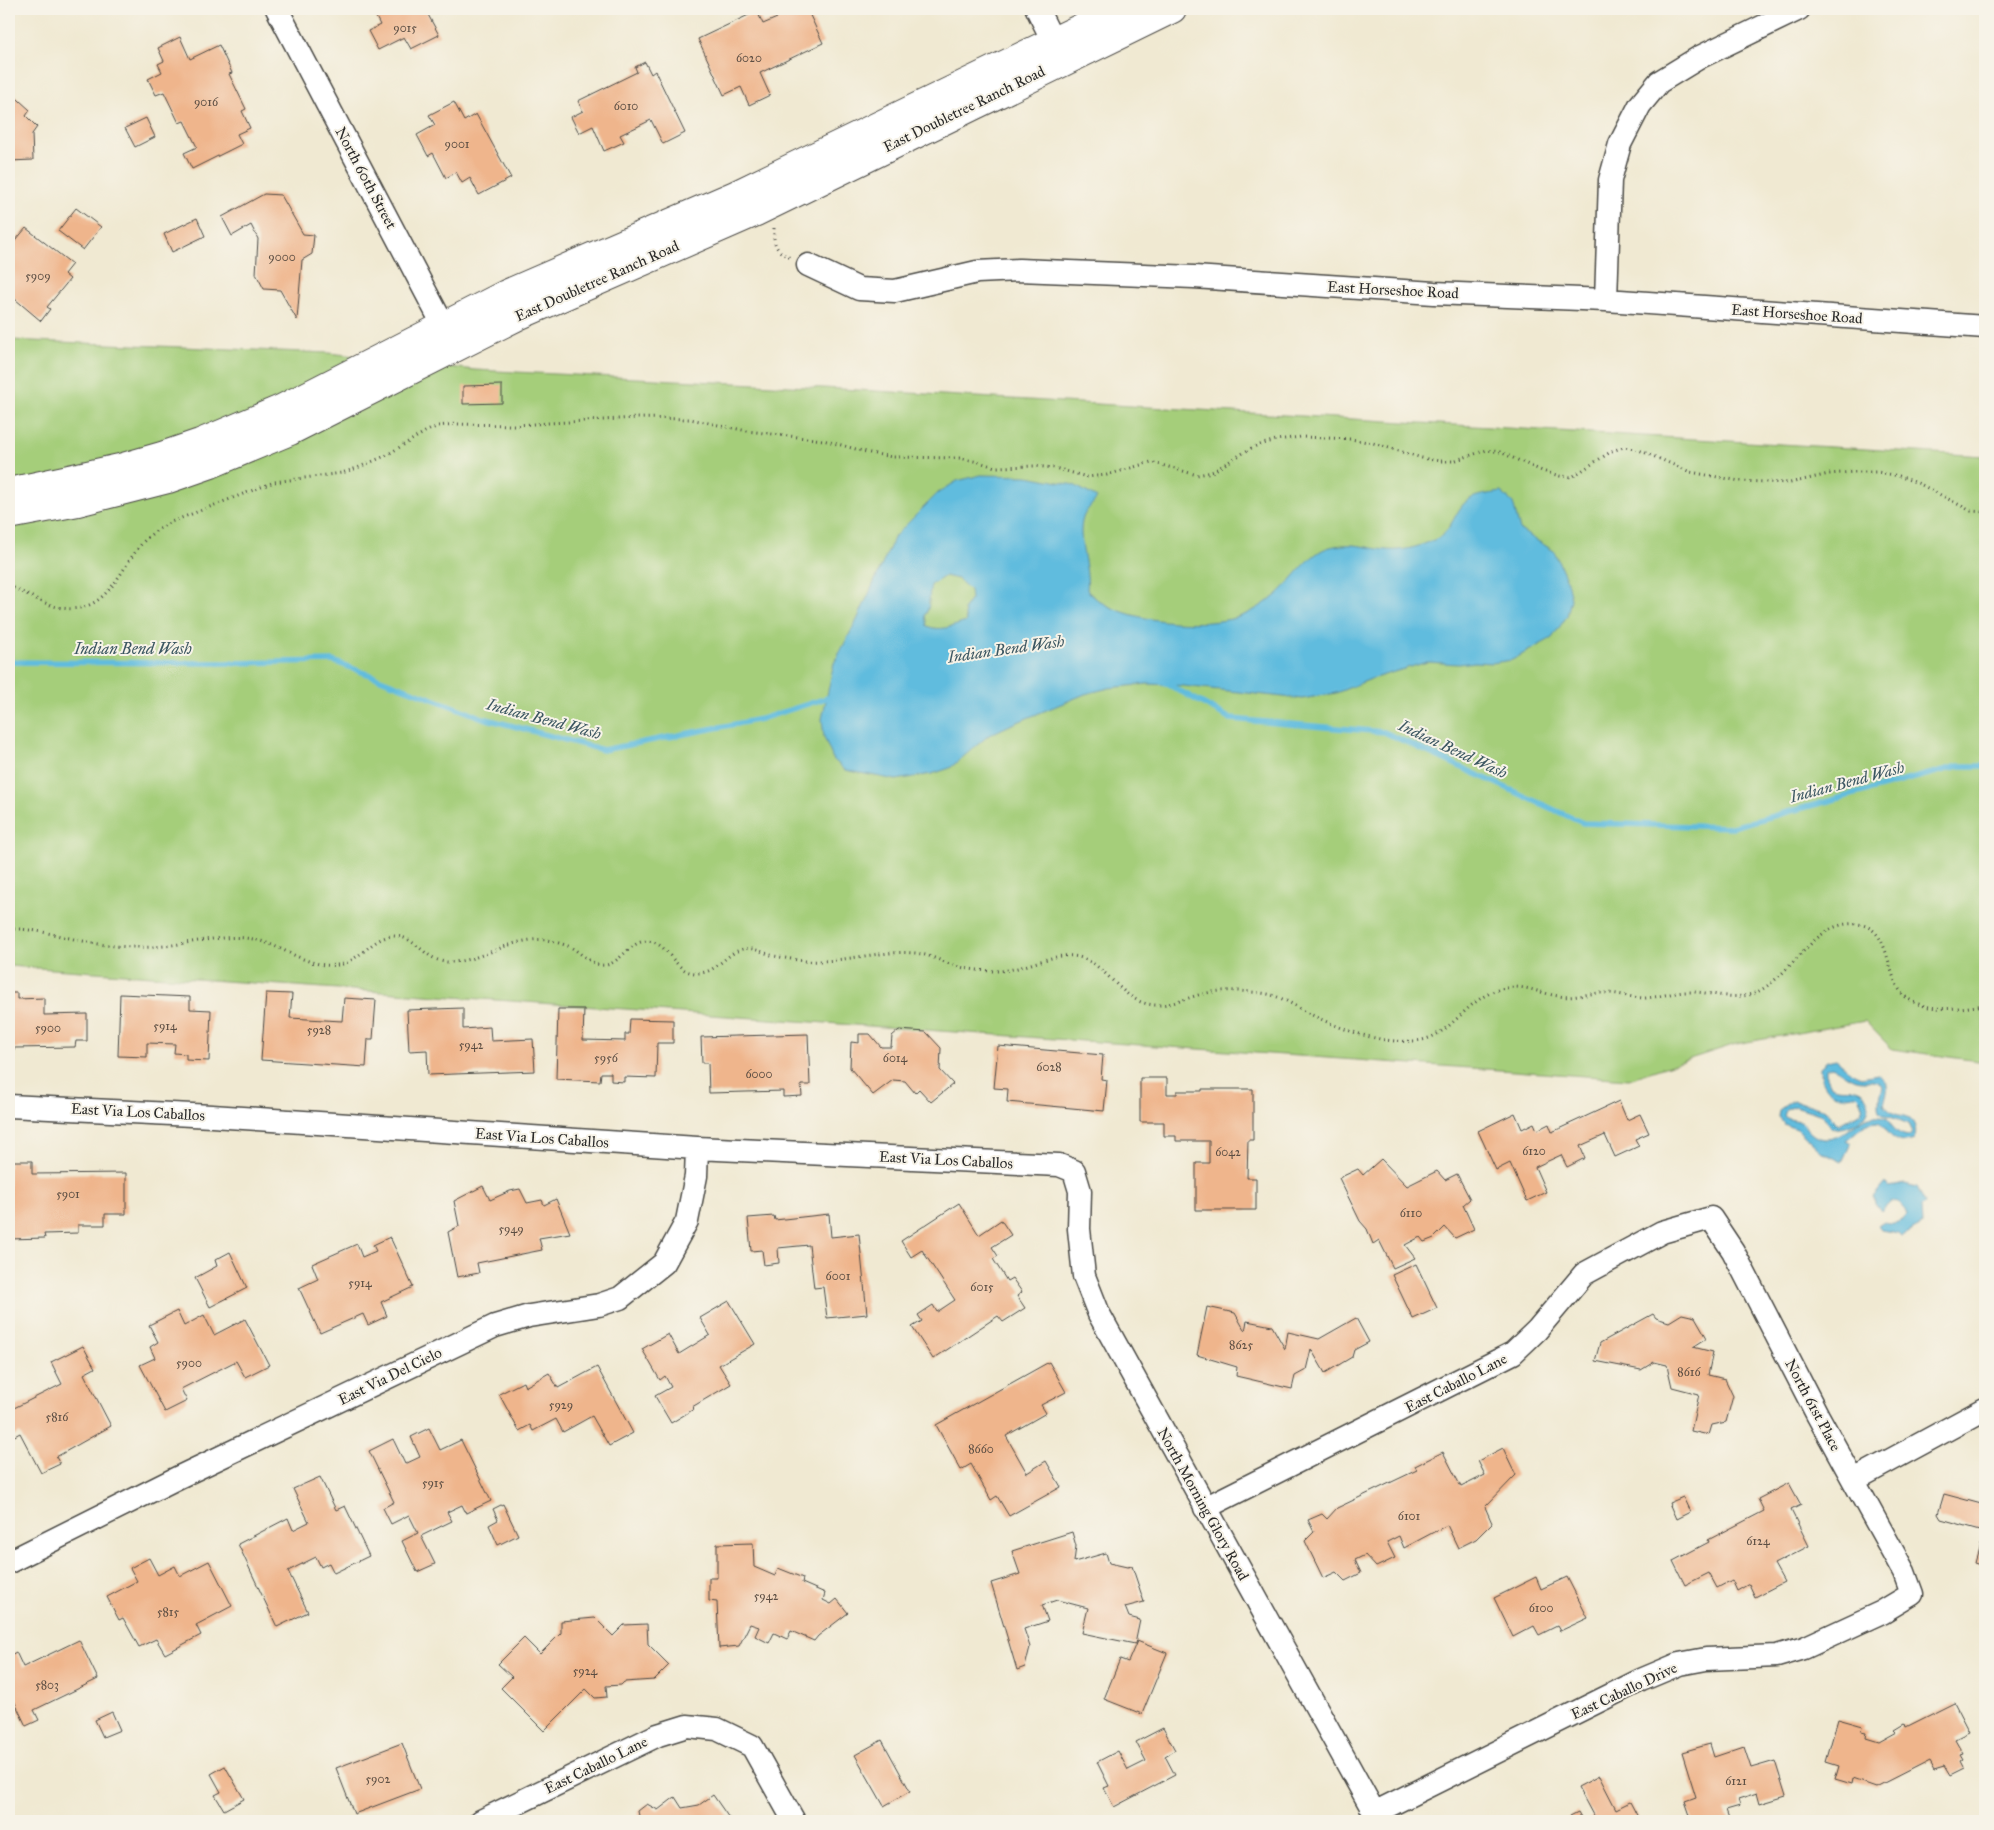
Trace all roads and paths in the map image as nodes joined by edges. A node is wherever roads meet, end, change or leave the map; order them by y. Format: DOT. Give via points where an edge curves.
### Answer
graph roads {
  1 [pos="276,9"];
  2 [pos="1037,9"];
  3 [pos="1120,9"];
  4 [pos="1172,9"];
  5 [pos="1798,9"];
  6 [pos="1058,51"];
  7 [pos="788,195"];
  8 [pos="751,201"];
  9 [pos="808,265"];
  10 [pos="1606,300"];
  11 [pos="1985,326"];
  12 [pos="449,337"];
  13 [pos="9,492"];
  14 [pos="1985,512"];
  15 [pos="9,514"];
  16 [pos="9,586"];
  17 [pos="9,929"];
  18 [pos="1985,1005"];
  19 [pos="9,1106"];
  20 [pos="697,1148"];
  21 [pos="1074,1171"];
  22 [pos="1711,1218"];
  23 [pos="1985,1409"];
  24 [pos="1854,1480"];
  25 [pos="1205,1508"];
  26 [pos="9,1562"];
  27 [pos="1912,1594"];
  28 [pos="1377,1817"];
  29 [pos="481,1821"];
  30 [pos="794,1821"];
  1 -- 12 [label="street, North 60th Street"];
  2 -- 6 [label="street"];
  3 -- 6 [label="main road, East Doubletree Ranch Road"];
  4 -- 6 [label="main road, East Doubletree Ranch Road"];
  5 -- 10 [label="street" via="1700,57 1659,82 1640,105 1620,144 1610,180"];
  6 -- 7 [label="main road, East Doubletree Ranch Road"];
  6 -- 8 [label="main road, East Doubletree Ranch Road"];
  7 -- 8 [label="main road, East Doubletree Ranch Road"];
  7 -- 9 [label="path" via="774,229 775,243 781,253"];
  8 -- 12 [label="main road, East Doubletree Ranch Road" via="582,287"];
  9 -- 10 [label="street, East Horseshoe Road" via="859,289 895,291 976,272 1019,270"];
  10 -- 11 [label="street, East Horseshoe Road"];
  12 -- 13 [label="main road, East Doubletree Ranch Road" via="200,443 120,468"];
  12 -- 15 [label="main road, East Doubletree Ranch Road" via="290,431 211,464 126,491"];
  14 -- 16 [label="path" via="1971,511 1920,484 1892,474 1837,473 1790,483 1740,481 1690,472 1639,450 1624,447 1612,451 1572,477 1560,476 1487,450 1453,461 1440,461 1351,439 1301,437 1253,446 1212,472 1197,475 1151,462 1108,475 1087,477 1055,468 995,468 960,458 892,457 824,440 747,431 690,419 455,424 438,426 357,468 274,482 171,522 145,540 108,590 88,605 62,608"];
  17 -- 18 [label="path" via="27,928 90,943 134,947 165,947 222,937 245,938 308,960 338,965 359,956 383,938 394,936 409,940 430,957 447,963 514,943 544,940 564,944 602,965 616,960 637,944 650,941 694,974 707,972 738,950 746,949 816,962 871,954 921,954 956,966 999,971 1035,965 1065,955 1092,962 1120,989 1145,1003 1167,1005 1212,991 1278,995 1334,1024 1375,1038 1415,1042 1426,1040 1445,1029 1478,998 1513,986 1570,997 1617,993 1637,998 1690,992 1740,997 1759,992 1819,938 1848,923 1867,927 1880,938 1897,986 1912,1001 1942,1008"];
  19 -- 20 [label="street, East Via Los Caballos"];
  20 -- 21 [label="street, East Via Los Caballos" via="1059,1165"];
  20 -- 26 [label="street, East Via Del Cielo" via="696,1176 687,1222 664,1263 620,1298 495,1326"];
  21 -- 25 [label="street, North Morning Glory Road" via="1080,1191 1079,1229 1084,1276 1090,1292"];
  22 -- 24 [label="street, North 61st Place" via="1733,1251"];
  22 -- 25 [label="street, East Caballo Lane" via="1662,1232 1584,1274 1513,1353"];
  23 -- 24 [label="street"];
  24 -- 27 [label="street, North 61st Place" via="1904,1572"];
  25 -- 28 [label="street, North Morning Glory Road"];
  27 -- 28 [label="street, East Caballo Drive" via="1882,1612 1795,1651 1777,1656 1706,1659 1679,1664 1641,1680"];
  29 -- 30 [label="street, East Caballo Lane" via="658,1735 687,1726 717,1729 752,1746"];
}
